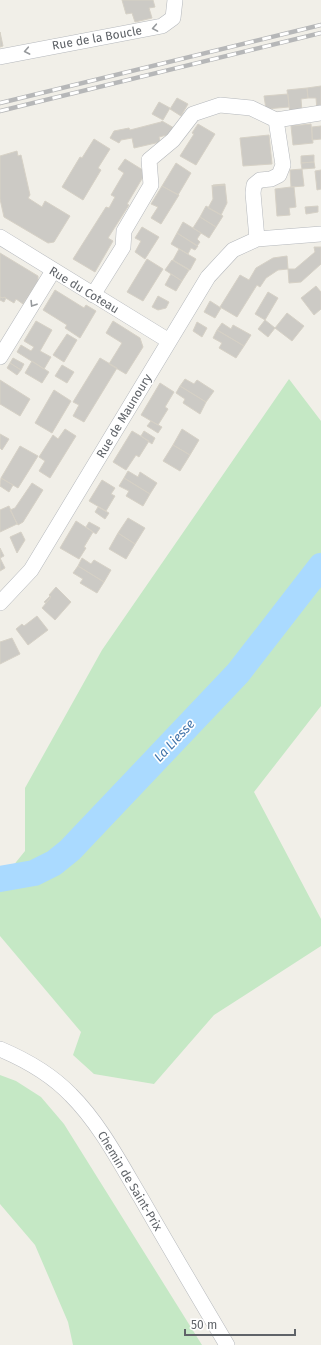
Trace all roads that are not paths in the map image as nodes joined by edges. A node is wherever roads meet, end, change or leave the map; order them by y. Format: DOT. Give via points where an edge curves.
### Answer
graph roads {
  1 [pos="175,0"];
  2 [pos="0,57"];
  3 [pos="321,113"];
  4 [pos="276,120"];
  5 [pos="321,234"];
  6 [pos="0,237"];
  7 [pos="257,239"];
  8 [pos="53,270"];
  9 [pos="93,295"];
  10 [pos="169,341"];
  11 [pos="0,357"];
  12 [pos="0,603"];
  13 [pos="0,1049"];
  14 [pos="227,1345"];
  1 -- 2 [label="street, Rue de la Boucle, one-way" via="173,18 162,26"];
  3 -- 4 [label="street"];
  4 -- 7 [label="street" via="283,165 279,175 260,180 254,185"];
  4 -- 9 [label="street" via="252,108 220,105 193,114 172,140 149,160 152,185 124,231 123,247"];
  5 -- 7 [label="street"];
  6 -- 8 [label="street, Rue du Coteau"];
  7 -- 10 [label="street, Rue de Maunoury" via="233,250 208,277"];
  8 -- 9 [label="street, Rue du Coteau"];
  8 -- 11 [label="street, one-way"];
  9 -- 10 [label="street, Rue du Coteau"];
  10 -- 12 [label="street, Rue de Maunoury" via="31,570"];
  13 -- 14 [label="street, Chemin de Saint-Prix" via="47,1074 81,1106 125,1172"];
}
